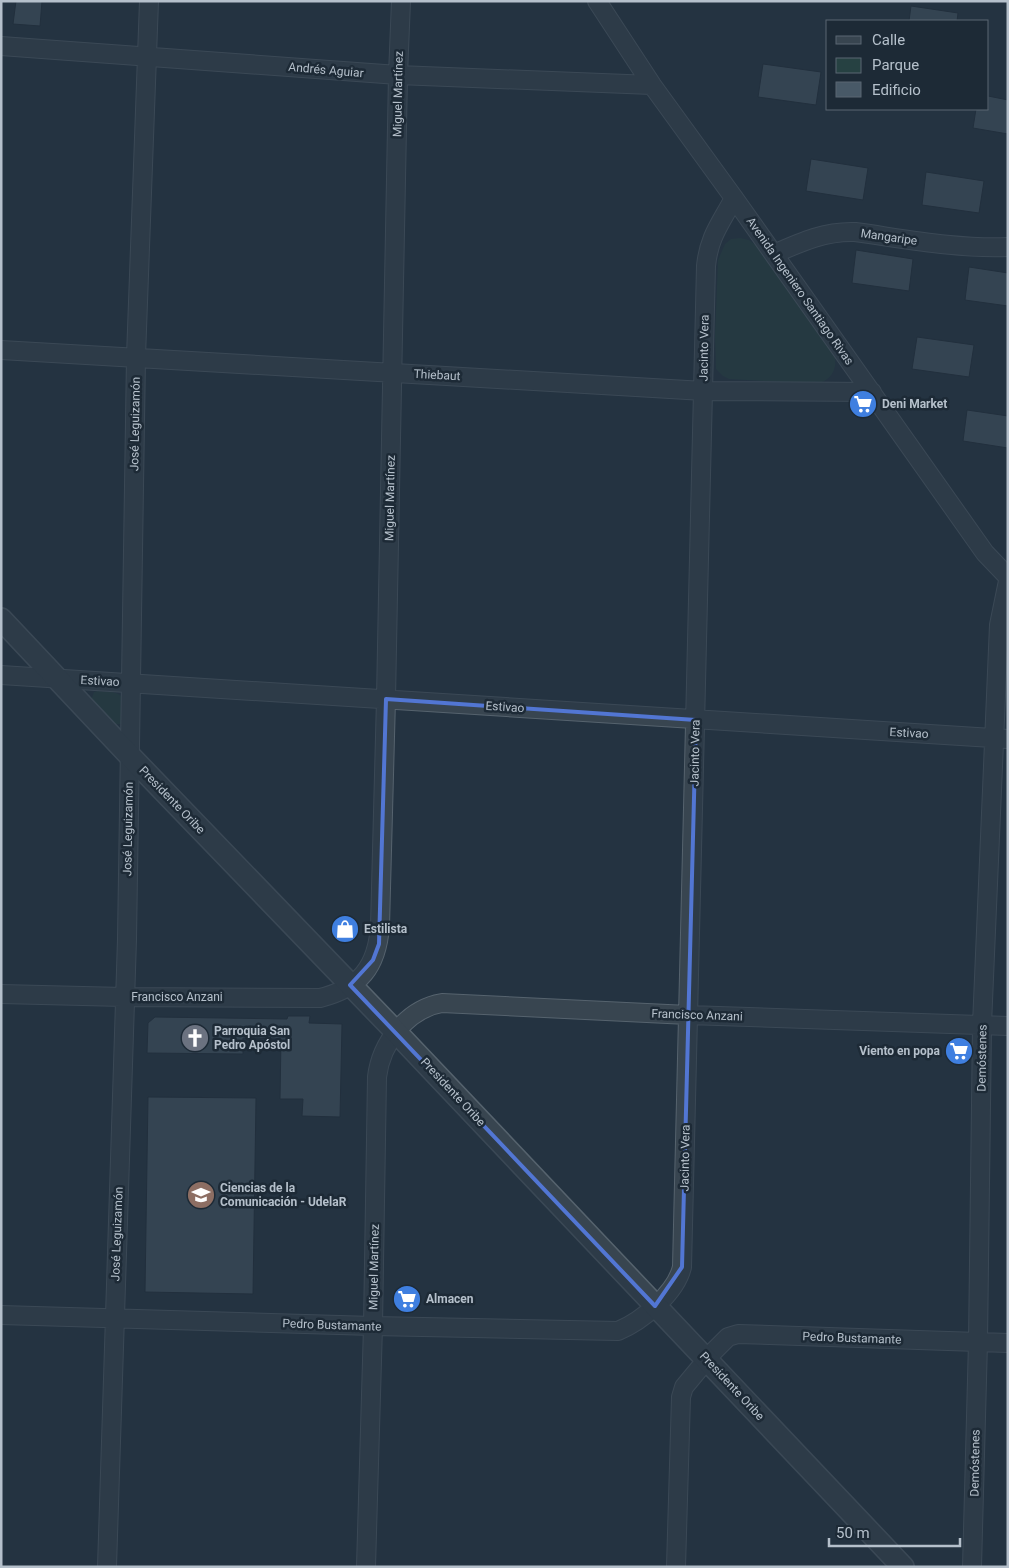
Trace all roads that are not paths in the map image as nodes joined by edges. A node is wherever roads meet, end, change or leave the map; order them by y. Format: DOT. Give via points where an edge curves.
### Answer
graph roads {
  1 [pos="149,1"];
  2 [pos="401,1"];
  3 [pos="598,2"];
  4 [pos="1,46"];
  5 [pos="147,56"];
  6 [pos="398,75"];
  7 [pos="652,85"];
  8 [pos="734,198"];
  9 [pos="1008,247"];
  10 [pos="774,254"];
  11 [pos="1,350"];
  12 [pos="136,357"];
  13 [pos="393,372"];
  14 [pos="704,391"];
  15 [pos="872,392"];
  16 [pos="1008,577"];
  17 [pos="1008,581"];
  18 [pos="1,619"];
  19 [pos="1,675"];
  20 [pos="58,678"];
  21 [pos="131,682"];
  22 [pos="386,699"];
  23 [pos="696,720"];
  24 [pos="1001,739"];
  25 [pos="130,756"];
  26 [pos="350,985"];
  27 [pos="1,994"];
  28 [pos="124,997"];
  29 [pos="688,1015"];
  30 [pos="982,1025"];
  31 [pos="1008,1026"];
  32 [pos="396,1032"];
  33 [pos="655,1306"];
  34 [pos="1,1315"];
  35 [pos="114,1318"];
  36 [pos="373,1326"];
  37 [pos="978,1342"];
  38 [pos="1008,1343"];
  39 [pos="707,1359"];
  40 [pos="107,1567"];
  41 [pos="366,1567"];
  42 [pos="676,1567"];
  43 [pos="903,1567"];
  44 [pos="972,1567"];
  1 -- 5 [label="street, José Leguizamón"];
  2 -- 6 [label="street, Miguel Martínez"];
  3 -- 7 [label="street, Avenida Ingeniero Santiago Rivas"];
  4 -- 5 [label="street, Andrés Aguiar"];
  5 -- 6 [label="street, Andrés Aguiar"];
  5 -- 12 [label="street, José Leguizamón"];
  6 -- 7 [label="street, Andrés Aguiar"];
  6 -- 13 [label="street, Miguel Martínez"];
  7 -- 8 [label="street, Avenida Ingeniero Santiago Rivas"];
  8 -- 10 [label="street, Avenida Ingeniero Santiago Rivas"];
  8 -- 14 [label="street, Jacinto Vera" via="717,225 707,253"];
  9 -- 10 [label="street, Mangaripe" via="982,248 840,232 802,241"];
  10 -- 15 [label="street, Avenida Ingeniero Santiago Rivas"];
  11 -- 12 [label="street, Thiebaut"];
  12 -- 13 [label="street, Thiebaut"];
  12 -- 21 [label="street, José Leguizamón"];
  13 -- 14 [label="street, Thiebaut"];
  13 -- 22 [label="street, Miguel Martínez"];
  14 -- 15 [label="street, Thiebaut"];
  14 -- 23 [label="street, Jacinto Vera"];
  15 -- 16 [label="street, Avenida Ingeniero Santiago Rivas" via="985,553"];
  17 -- 24 [label="street, Demóstenes" via="999,625"];
  18 -- 20 [label="street, Presidente Oribe"];
  19 -- 20 [label="street, Estivao"];
  20 -- 21 [label="street, Estivao"];
  20 -- 25 [label="street, Presidente Oribe"];
  21 -- 22 [label="street, Estivao"];
  21 -- 25 [label="street, José Leguizamón"];
  22 -- 23 [label="street, Estivao"];
  22 -- 26 [label="street, Miguel Martínez" via="378,944 373,960 361,977"];
  23 -- 24 [label="street, Estivao"];
  23 -- 29 [label="street, Jacinto Vera"];
  24 -- 30 [label="street, Demóstenes"];
  25 -- 26 [label="street, Presidente Oribe"];
  25 -- 28 [label="street, José Leguizamón"];
  26 -- 28 [label="street, Francisco Anzani" via="320,998"];
  26 -- 32 [label="street, Presidente Oribe"];
  27 -- 28 [label="street, Francisco Anzani"];
  28 -- 35 [label="street, José Leguizamón"];
  29 -- 30 [label="street, Francisco Anzani"];
  29 -- 32 [label="street, Francisco Anzani" via="442,1003 422,1009"];
  29 -- 33 [label="street, Jacinto Vera" via="682,1267 676,1283"];
  30 -- 31 [label="street, Francisco Anzani"];
  30 -- 37 [label="street, Demóstenes"];
  32 -- 33 [label="street, Presidente Oribe"];
  32 -- 36 [label="street, Miguel Martínez" via="379,1063 377,1077"];
  33 -- 36 [label="street, Pedro Bustamante" via="631,1326 618,1331"];
  33 -- 39 [label="street, Presidente Oribe"];
  34 -- 35 [label="street, Pedro Bustamante"];
  35 -- 36 [label="street, Pedro Bustamante"];
  35 -- 40 [label="street, José Leguizamón"];
  36 -- 41 [label="street, Miguel Martínez"];
  37 -- 38 [label="street, Pedro Bustamante"];
  37 -- 39 [label="street, Pedro Bustamante" via="738,1334 728,1337"];
  37 -- 44 [label="street, Demóstenes"];
  39 -- 42 [label="street" via="684,1386 680,1397"];
  39 -- 43 [label="street, Presidente Oribe"];
}
